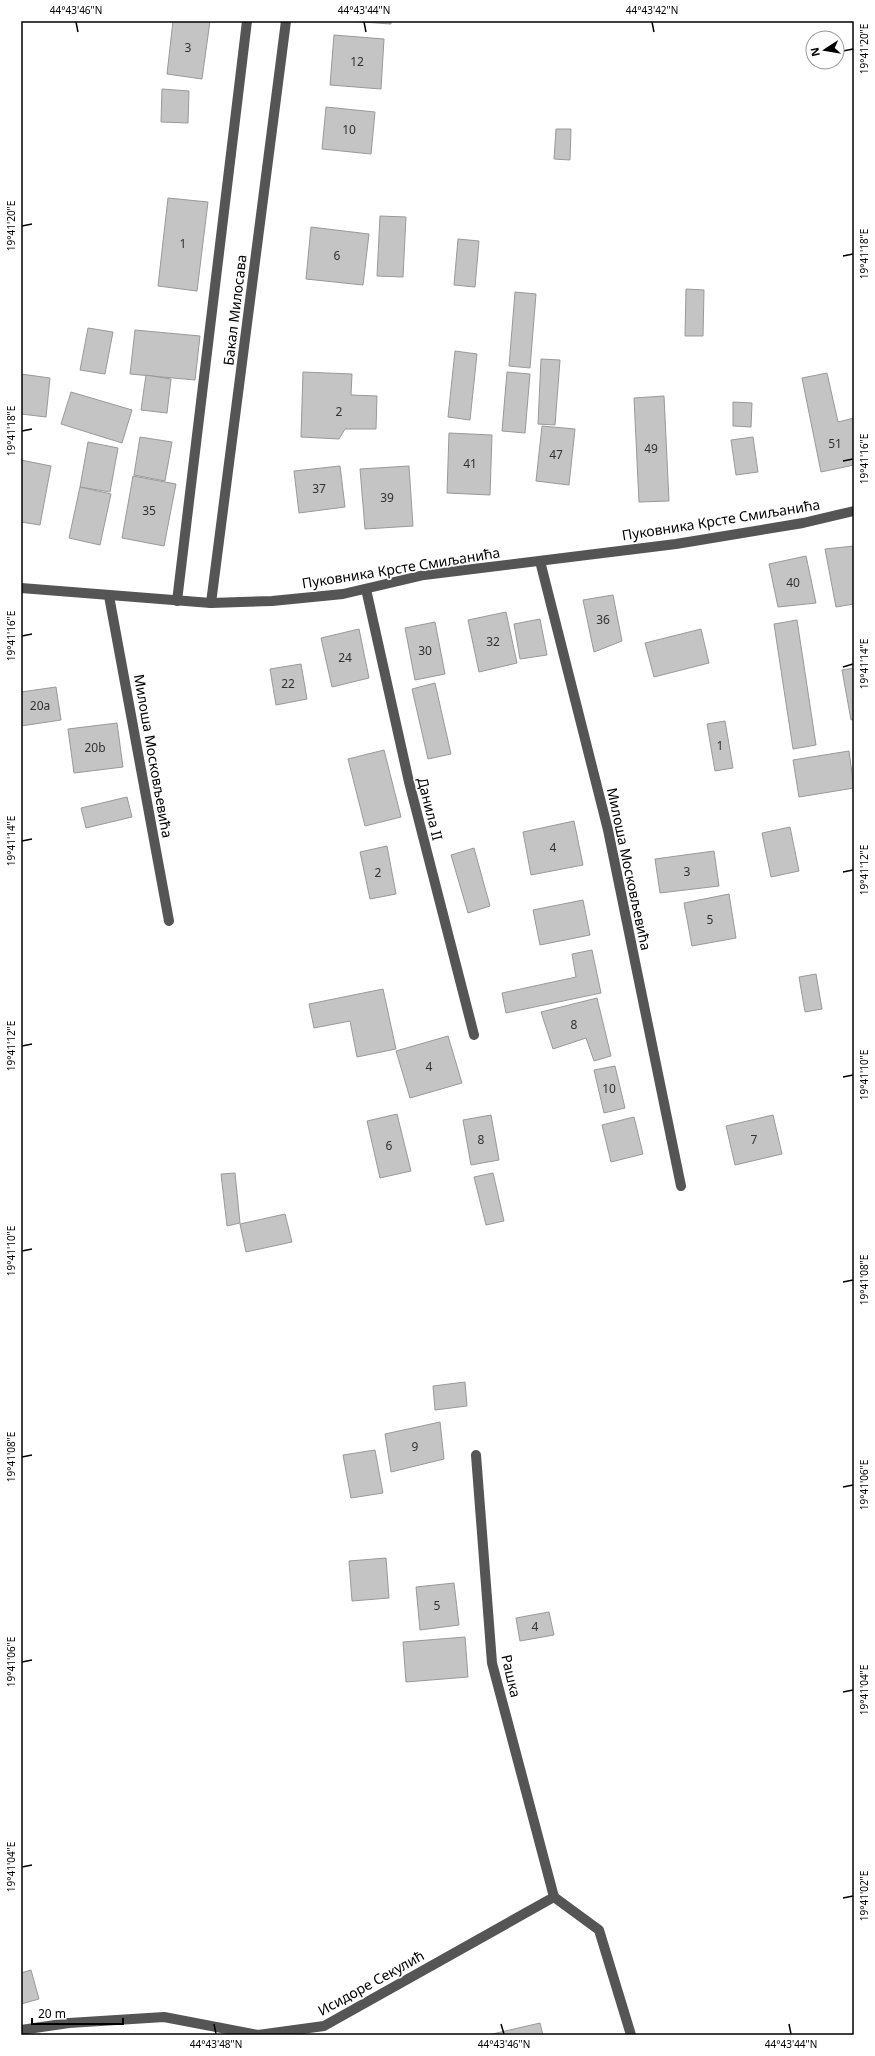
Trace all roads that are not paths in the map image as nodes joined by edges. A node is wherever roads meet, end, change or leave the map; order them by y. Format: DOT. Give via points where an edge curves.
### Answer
graph roads {
  1 [pos="247,21"];
  2 [pos="286,21"];
  3 [pos="854,511"];
  4 [pos="540,561"];
  5 [pos="21,588"];
  6 [pos="366,589"];
  7 [pos="109,596"];
  8 [pos="177,601"];
  9 [pos="211,603"];
  10 [pos="169,921"];
  11 [pos="474,1035"];
  12 [pos="682,1186"];
  13 [pos="476,1455"];
  14 [pos="554,1896"];
  15 [pos="21,2030"];
  16 [pos="631,2035"];
  1 -- 8 [label="street, Бакал Милосава"];
  2 -- 9 [label="street, Бакал Милосава"];
  3 -- 4 [label="street, Пуковника Крсте Смиљанића" via="803,523 676,544"];
  4 -- 6 [label="street, Пуковника Крсте Смиљанића" via="424,576"];
  4 -- 12 [label="street, Милоша Московљевића" via="608,830"];
  5 -- 7 [label="street, Пуковника Крсте Смиљанића"];
  6 -- 9 [label="street, Пуковника Крсте Смиљанића" via="272,602"];
  6 -- 11 [label="street, Данила II" via="409,782"];
  7 -- 8 [label="street, Пуковника Крсте Смиљанића"];
  7 -- 10 [label="street, Милоша Московљевића"];
  8 -- 9 [label="street, Пуковника Крсте Смиљанића"];
  13 -- 14 [label="street, Рашка" via="492,1663"];
  14 -- 15 [label="street, Исидоре Секулић" via="324,2026 258,2035 164,2017 69,2023"];
  14 -- 16 [label="street" via="599,1930"];
}
